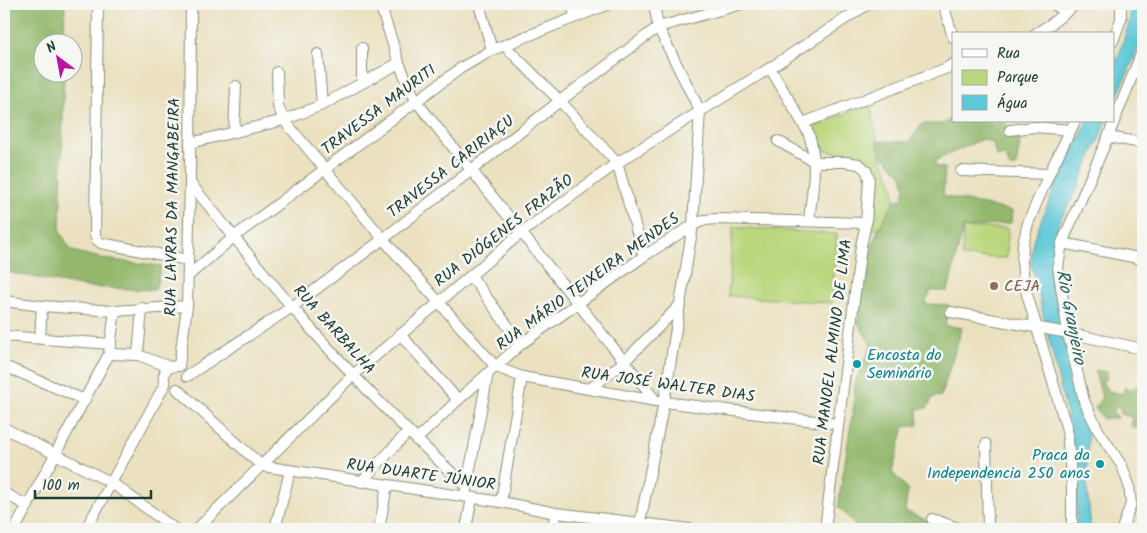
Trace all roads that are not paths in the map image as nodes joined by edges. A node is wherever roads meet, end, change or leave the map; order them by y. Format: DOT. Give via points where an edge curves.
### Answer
graph roads {
  1 [pos="98,4"];
  2 [pos="191,4"];
  3 [pos="380,4"];
  4 [pos="478,4"];
  5 [pos="572,4"];
  6 [pos="610,4"];
  7 [pos="654,4"];
  8 [pos="742,4"];
  9 [pos="868,4"];
  10 [pos="944,4"];
  11 [pos="1054,4"];
  12 [pos="1076,4"];
  13 [pos="1121,4"];
  14 [pos="1065,11"];
  15 [pos="575,16"];
  16 [pos="658,27"];
  17 [pos="1038,32"];
  18 [pos="952,33"];
  19 [pos="1114,38"];
  20 [pos="505,46"];
  21 [pos="362,48"];
  22 [pos="492,50"];
  23 [pos="1143,53"];
  24 [pos="318,54"];
  25 [pos="399,63"];
  26 [pos="952,65"];
  27 [pos="770,68"];
  28 [pos="277,72"];
  29 [pos="362,83"];
  30 [pos="236,86"];
  31 [pos="416,100"];
  32 [pos="560,101"];
  33 [pos="322,105"];
  34 [pos="700,111"];
  35 [pos="284,120"];
  36 [pos="803,123"];
  37 [pos="1073,125"];
  38 [pos="1010,130"];
  39 [pos="234,133"];
  40 [pos="1108,137"];
  41 [pos="778,141"];
  42 [pos="190,143"];
  43 [pos="1143,143"];
  44 [pos="815,162"];
  45 [pos="617,163"];
  46 [pos="324,170"];
  47 [pos="472,171"];
  48 [pos="961,171"];
  49 [pos="1049,174"];
  50 [pos="190,183"];
  51 [pos="809,220"];
  52 [pos="866,223"];
  53 [pos="693,225"];
  54 [pos="521,233"];
  55 [pos="235,236"];
  56 [pos="383,239"];
  57 [pos="1062,242"];
  58 [pos="644,256"];
  59 [pos="1143,259"];
  60 [pos="188,260"];
  61 [pos="188,276"];
  62 [pos="471,276"];
  63 [pos="4,301"];
  64 [pos="438,303"];
  65 [pos="579,304"];
  66 [pos="681,304"];
  67 [pos="42,306"];
  68 [pos="187,306"];
  69 [pos="292,307"];
  70 [pos="142,308"];
  71 [pos="116,311"];
  72 [pos="951,312"];
  73 [pos="1038,328"];
  74 [pos="1068,333"];
  75 [pos="400,334"];
  76 [pos="4,336"];
  77 [pos="40,338"];
  78 [pos="521,344"];
  79 [pos="110,349"];
  80 [pos="1143,349"];
  81 [pos="138,354"];
  82 [pos="625,361"];
  83 [pos="4,366"];
  84 [pos="175,367"];
  85 [pos="492,370"];
  86 [pos="353,375"];
  87 [pos="187,376"];
  88 [pos="522,377"];
  89 [pos="165,384"];
  90 [pos="177,389"];
  91 [pos="590,390"];
  92 [pos="85,400"];
  93 [pos="458,400"];
  94 [pos="660,402"];
  95 [pos="838,424"];
  96 [pos="4,428"];
  97 [pos="408,432"];
  98 [pos="416,440"];
  99 [pos="986,444"];
  100 [pos="55,454"];
  101 [pos="262,466"];
  102 [pos="290,471"];
  103 [pos="361,482"];
  104 [pos="112,483"];
  105 [pos="386,486"];
  106 [pos="467,486"];
  107 [pos="4,493"];
  108 [pos="468,498"];
  109 [pos="501,502"];
  110 [pos="28,506"];
  111 [pos="556,513"];
  112 [pos="932,519"];
  113 [pos="640,526"];
  114 [pos="15,529"];
  115 [pos="86,529"];
  116 [pos="175,529"];
  117 [pos="197,529"];
  118 [pos="275,529"];
  119 [pos="379,529"];
  120 [pos="466,529"];
  121 [pos="552,529"];
  122 [pos="690,529"];
  123 [pos="826,529"];
  124 [pos="961,529"];
  125 [pos="988,529"];
  126 [pos="1072,529"];
  127 [pos="1122,529"];
  1 -- 60 [label="street" via="95,236 101,243"];
  2 -- 42 [label="street, RUA LAVRAS DA MANGABEIRA"];
  3 -- 25 [label="street"];
  4 -- 22 [label="street"];
  5 -- 15 [label="street"];
  6 -- 15 [label="street, TRAVESSA MAURITI"];
  7 -- 16 [label="street"];
  8 -- 16 [label="street, TRAVESSA CARIRIAÇU"];
  9 -- 27 [label="street, RUA DIÓGENES FRAZÃO"];
  10 -- 18 [label="street"];
  11 -- 14 [label="street"];
  12 -- 14 [label="street"];
  13 -- 19 [label="street" via="1121,19"];
  14 -- 17 [label="street"];
  15 -- 20 [label="street, TRAVESSA MAURITI"];
  16 -- 32 [label="street, TRAVESSA CARIRIAÇU"];
  16 -- 34 [label="street"];
  20 -- 22 [label="street, TRAVESSA MAURITI"];
  20 -- 32 [label="street"];
  21 -- 29 [label="street"];
  22 -- 31 [label="street, TRAVESSA MAURITI"];
  23 -- 40 [label="street"];
  24 -- 33 [label="street"];
  25 -- 29 [label="street"];
  25 -- 31 [label="street"];
  26 -- 36 [label="street"];
  27 -- 34 [label="street, RUA DIÓGENES FRAZÃO"];
  27 -- 36 [label="street"];
  28 -- 35 [label="street" via="278,106"];
  29 -- 33 [label="street"];
  30 -- 39 [label="street"];
  31 -- 46 [label="street, TRAVESSA MAURITI"];
  31 -- 47 [label="street"];
  32 -- 45 [label="street"];
  32 -- 47 [label="street, TRAVESSA CARIRIAÇU"];
  33 -- 35 [label="street"];
  34 -- 45 [label="street, RUA DIÓGENES FRAZÃO"];
  34 -- 53 [label="street"];
  35 -- 39 [label="street"];
  35 -- 46 [label="street"];
  36 -- 44 [label="street" via="811,140"];
  37 -- 38 [label="street"];
  37 -- 49 [label="street"];
  39 -- 42 [label="street"];
  40 -- 43 [label="street"];
  40 -- 57 [label="street"];
  41 -- 44 [label="street"];
  42 -- 50 [label="street, RUA LAVRAS DA MANGABEIRA"];
  44 -- 51 [label="street"];
  44 -- 52 [label="street, RUA MANOEL ALMINO DE LIMA" via="859,164 866,170 869,178"];
  45 -- 54 [label="street, RUA DIÓGENES FRAZÃO"];
  45 -- 58 [label="street"];
  46 -- 55 [label="street, TRAVESSA MAURITI"];
  46 -- 56 [label="street"];
  47 -- 54 [label="street"];
  47 -- 56 [label="street, TRAVESSA CARIRIAÇU"];
  48 -- 49 [label="street"];
  49 -- 73 [label="street" via="1028,223 1023,244 1024,284"];
  50 -- 55 [label="street, RUA BARBALHA"];
  50 -- 60 [label="street, RUA LAVRAS DA MANGABEIRA"];
  51 -- 52 [label="street, RUA MÁRIO TEIXEIRA MENDES"];
  51 -- 53 [label="street, RUA MÁRIO TEIXEIRA MENDES" via="716,218"];
  52 -- 95 [label="street, RUA MANOEL ALMINO DE LIMA"];
  53 -- 58 [label="street, RUA MÁRIO TEIXEIRA MENDES"];
  53 -- 66 [label="street"];
  54 -- 62 [label="street, RUA DIÓGENES FRAZÃO"];
  54 -- 65 [label="street"];
  55 -- 61 [label="street, TRAVESSA MAURITI"];
  55 -- 69 [label="street, RUA BARBALHA"];
  56 -- 64 [label="street"];
  56 -- 69 [label="street, TRAVESSA CARIRIAÇU"];
  57 -- 59 [label="street"];
  57 -- 74 [label="street" via="1058,267"];
  58 -- 65 [label="street, RUA MÁRIO TEIXEIRA MENDES"];
  60 -- 61 [label="street, RUA LAVRAS DA MANGABEIRA"];
  61 -- 68 [label="street, RUA LAVRAS DA MANGABEIRA"];
  62 -- 64 [label="street, RUA DIÓGENES FRAZÃO"];
  62 -- 78 [label="street"];
  63 -- 67 [label="street"];
  64 -- 75 [label="street, RUA DIÓGENES FRAZÃO"];
  64 -- 85 [label="street"];
  65 -- 78 [label="street, RUA MÁRIO TEIXEIRA MENDES"];
  65 -- 82 [label="street"];
  66 -- 82 [label="street"];
  66 -- 94 [label="street"];
  67 -- 71 [label="street"];
  67 -- 77 [label="street"];
  68 -- 70 [label="street"];
  68 -- 84 [label="street, RUA LAVRAS DA MANGABEIRA"];
  69 -- 86 [label="street, RUA BARBALHA"];
  69 -- 87 [label="street, TRAVESSA CARIRIAÇU"];
  70 -- 71 [label="street"];
  70 -- 81 [label="street"];
  71 -- 79 [label="street"];
  72 -- 73 [label="street"];
  73 -- 74 [label="street"];
  73 -- 126 [label="street" via="1066,430 1072,487"];
  74 -- 80 [label="street"];
  74 -- 127 [label="street" via="1084,401 1098,430 1122,466 1129,485 1130,504"];
  75 -- 86 [label="street, RUA DIÓGENES FRAZÃO"];
  75 -- 93 [label="street"];
  76 -- 77 [label="street"];
  77 -- 79 [label="street"];
  78 -- 85 [label="street, RUA MÁRIO TEIXEIRA MENDES"];
  79 -- 81 [label="street"];
  79 -- 92 [label="street"];
  81 -- 84 [label="street"];
  82 -- 91 [label="street"];
  82 -- 94 [label="street"];
  83 -- 92 [label="street"];
  84 -- 87 [label="street" via="184,370"];
  84 -- 89 [label="street, RUA LAVRAS DA MANGABEIRA" via="164,374"];
  85 -- 88 [label="street, RUA JOSÉ WALTER DIAS"];
  85 -- 93 [label="street, RUA MÁRIO TEIXEIRA MENDES"];
  85 -- 106 [label="street"];
  86 -- 97 [label="street, RUA BARBALHA"];
  86 -- 101 [label="street, RUA DIÓGENES FRAZÃO"];
  87 -- 90 [label="street" via="183,386"];
  88 -- 91 [label="street, RUA JOSÉ WALTER DIAS"];
  88 -- 109 [label="street"];
  89 -- 90 [label="street"];
  89 -- 104 [label="street, RUA LAVRAS DA MANGABEIRA"];
  90 -- 101 [label="street"];
  91 -- 94 [label="street, RUA JOSÉ WALTER DIAS"];
  92 -- 100 [label="street"];
  93 -- 98 [label="street, RUA MÁRIO TEIXEIRA MENDES"];
  94 -- 95 [label="street, RUA JOSÉ WALTER DIAS"];
  94 -- 113 [label="street"];
  95 -- 123 [label="street, RUA MANOEL ALMINO DE LIMA"];
  96 -- 100 [label="street"];
  97 -- 98 [label="street, RUA BARBALHA"];
  97 -- 103 [label="street"];
  98 -- 106 [label="street, RUA BARBALHA"];
  99 -- 125 [label="street"];
  100 -- 104 [label="street"];
  100 -- 110 [label="street"];
  101 -- 102 [label="street, RUA DUARTE JÚNIOR"];
  101 -- 117 [label="street, RUA DIÓGENES FRAZÃO"];
  102 -- 103 [label="street, RUA DUARTE JÚNIOR"];
  102 -- 118 [label="street"];
  103 -- 105 [label="street, RUA DUARTE JÚNIOR"];
  104 -- 115 [label="street, RUA LAVRAS DA MANGABEIRA"];
  104 -- 116 [label="street"];
  105 -- 108 [label="street, RUA DUARTE JÚNIOR"];
  105 -- 119 [label="street"];
  106 -- 108 [label="street"];
  107 -- 110 [label="street"];
  108 -- 109 [label="street, RUA DUARTE JÚNIOR"];
  108 -- 120 [label="street"];
  109 -- 111 [label="street, RUA DUARTE JÚNIOR"];
  110 -- 114 [label="street"];
  111 -- 113 [label="street, RUA DUARTE JÚNIOR"];
  111 -- 121 [label="street"];
  112 -- 124 [label="street"];
  113 -- 122 [label="street, RUA DUARTE JÚNIOR"];
}
